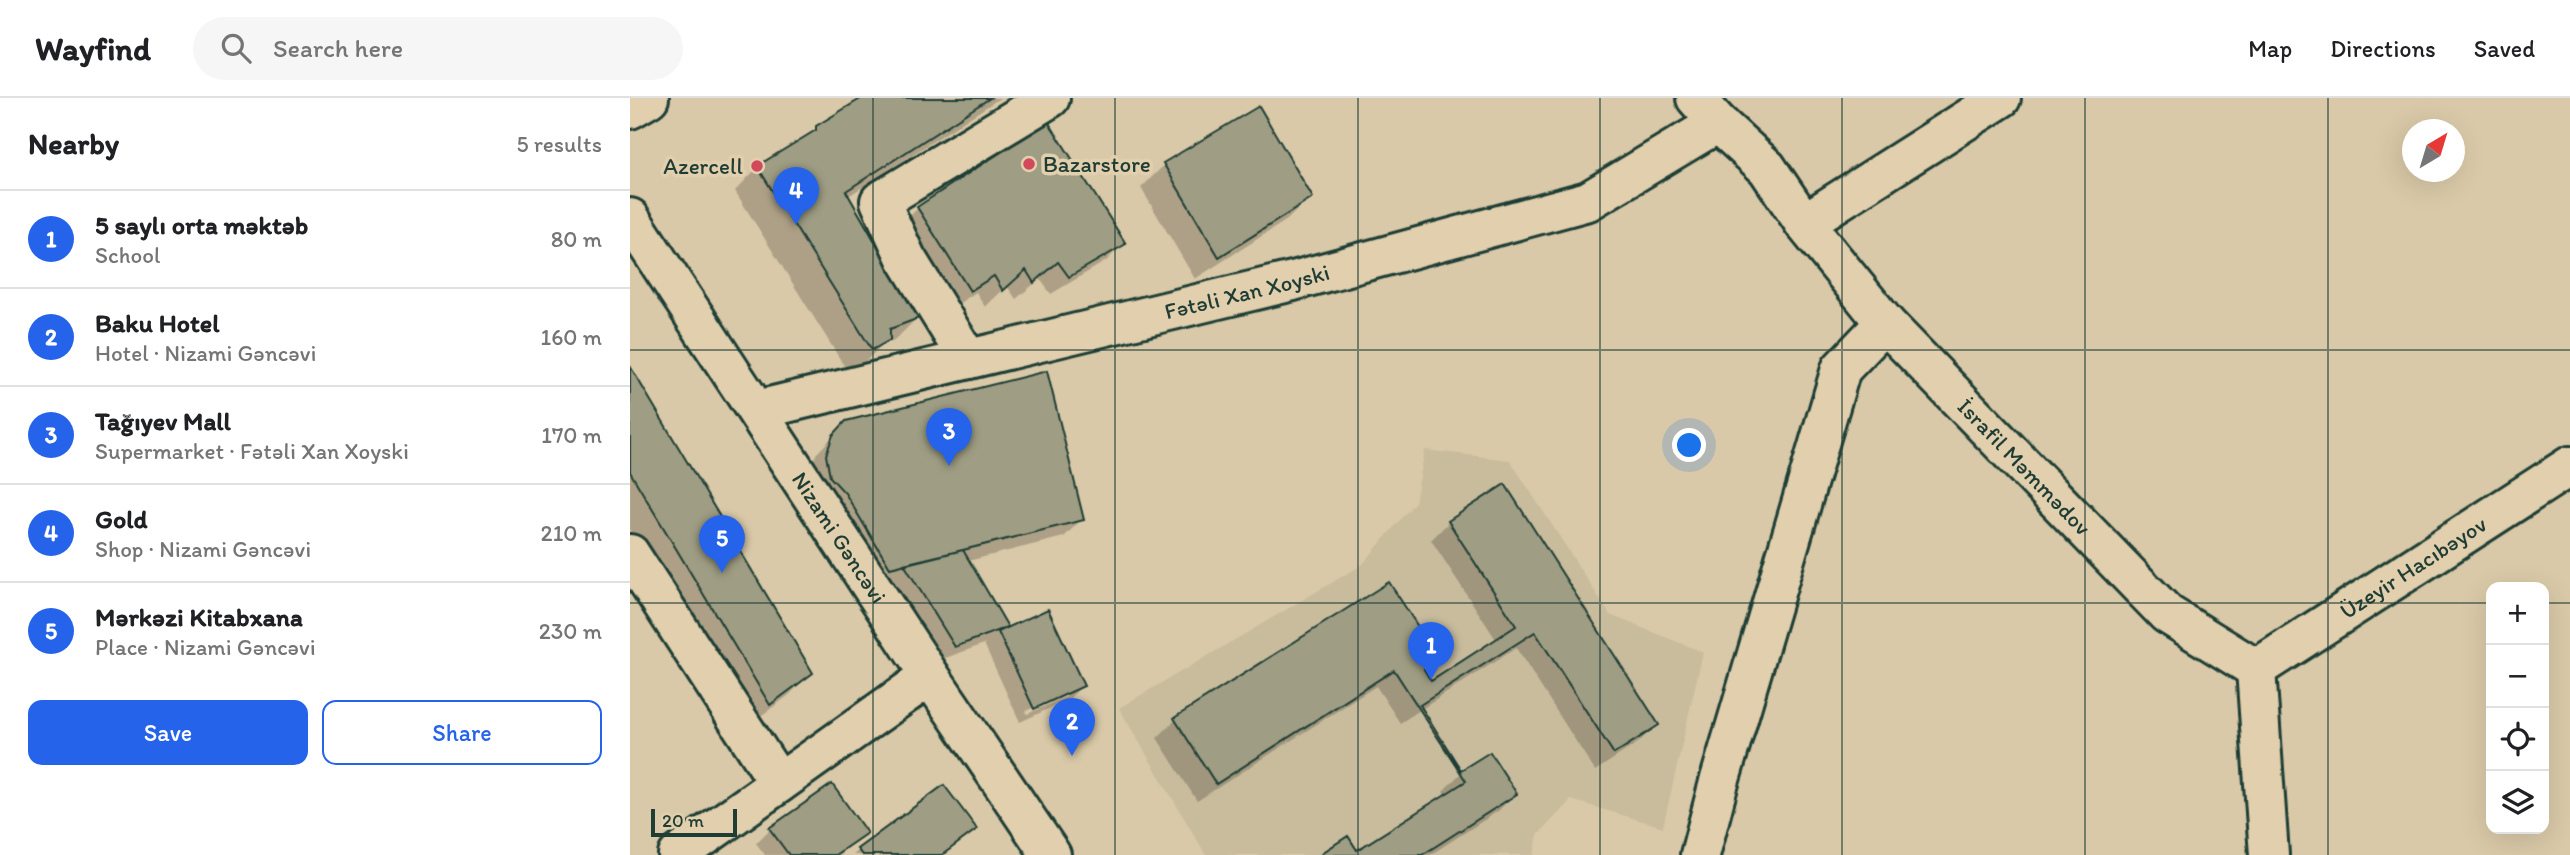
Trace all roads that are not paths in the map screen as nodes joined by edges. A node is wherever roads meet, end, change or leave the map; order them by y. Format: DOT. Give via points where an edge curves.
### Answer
graph roads {
  1 [pos="649,98"];
  2 [pos="1050,98"];
  3 [pos="2001,98"];
  4 [pos="630,109"];
  5 [pos="1707,111"];
  6 [pos="630,218"];
  7 [pos="1804,223"];
  8 [pos="1885,323"];
  9 [pos="968,359"];
  10 [pos="757,410"];
  11 [pos="2570,466"];
  12 [pos="630,554"];
  13 [pos="2256,668"];
  14 [pos="930,676"];
  15 [pos="779,783"];
  16 [pos="678,855"];
  17 [pos="1051,855"];
  18 [pos="1700,855"];
  19 [pos="2269,855"];
  1 -- 4 [label="street"];
  2 -- 9 [label="street" via="880,201 906,258"];
  3 -- 7 [label="street"];
  5 -- 7 [label="street, İsrafil Məmmədov" via="1767,168"];
  5 -- 9 [label="street, Fətəli Xan Xoyski" via="1588,201 1293,281"];
  6 -- 10 [label="street, Nizami Gəncəvi"];
  7 -- 8 [label="street, İsrafil Məmmədov"];
  8 -- 13 [label="street, İsrafil Məmmədov" via="2167,614"];
  8 -- 18 [label="street" via="1841,369"];
  9 -- 10 [label="street, Fətəli Xan Xoyski"];
  10 -- 14 [label="street, Nizami Gəncəvi"];
  11 -- 13 [label="street, Üzeyir Hacıbəyov"];
  12 -- 15 [label="street"];
  13 -- 19 [label="street"];
  14 -- 15 [label="street"];
  14 -- 17 [label="street, Nizami Gəncəvi"];
  15 -- 16 [label="street"];
}
